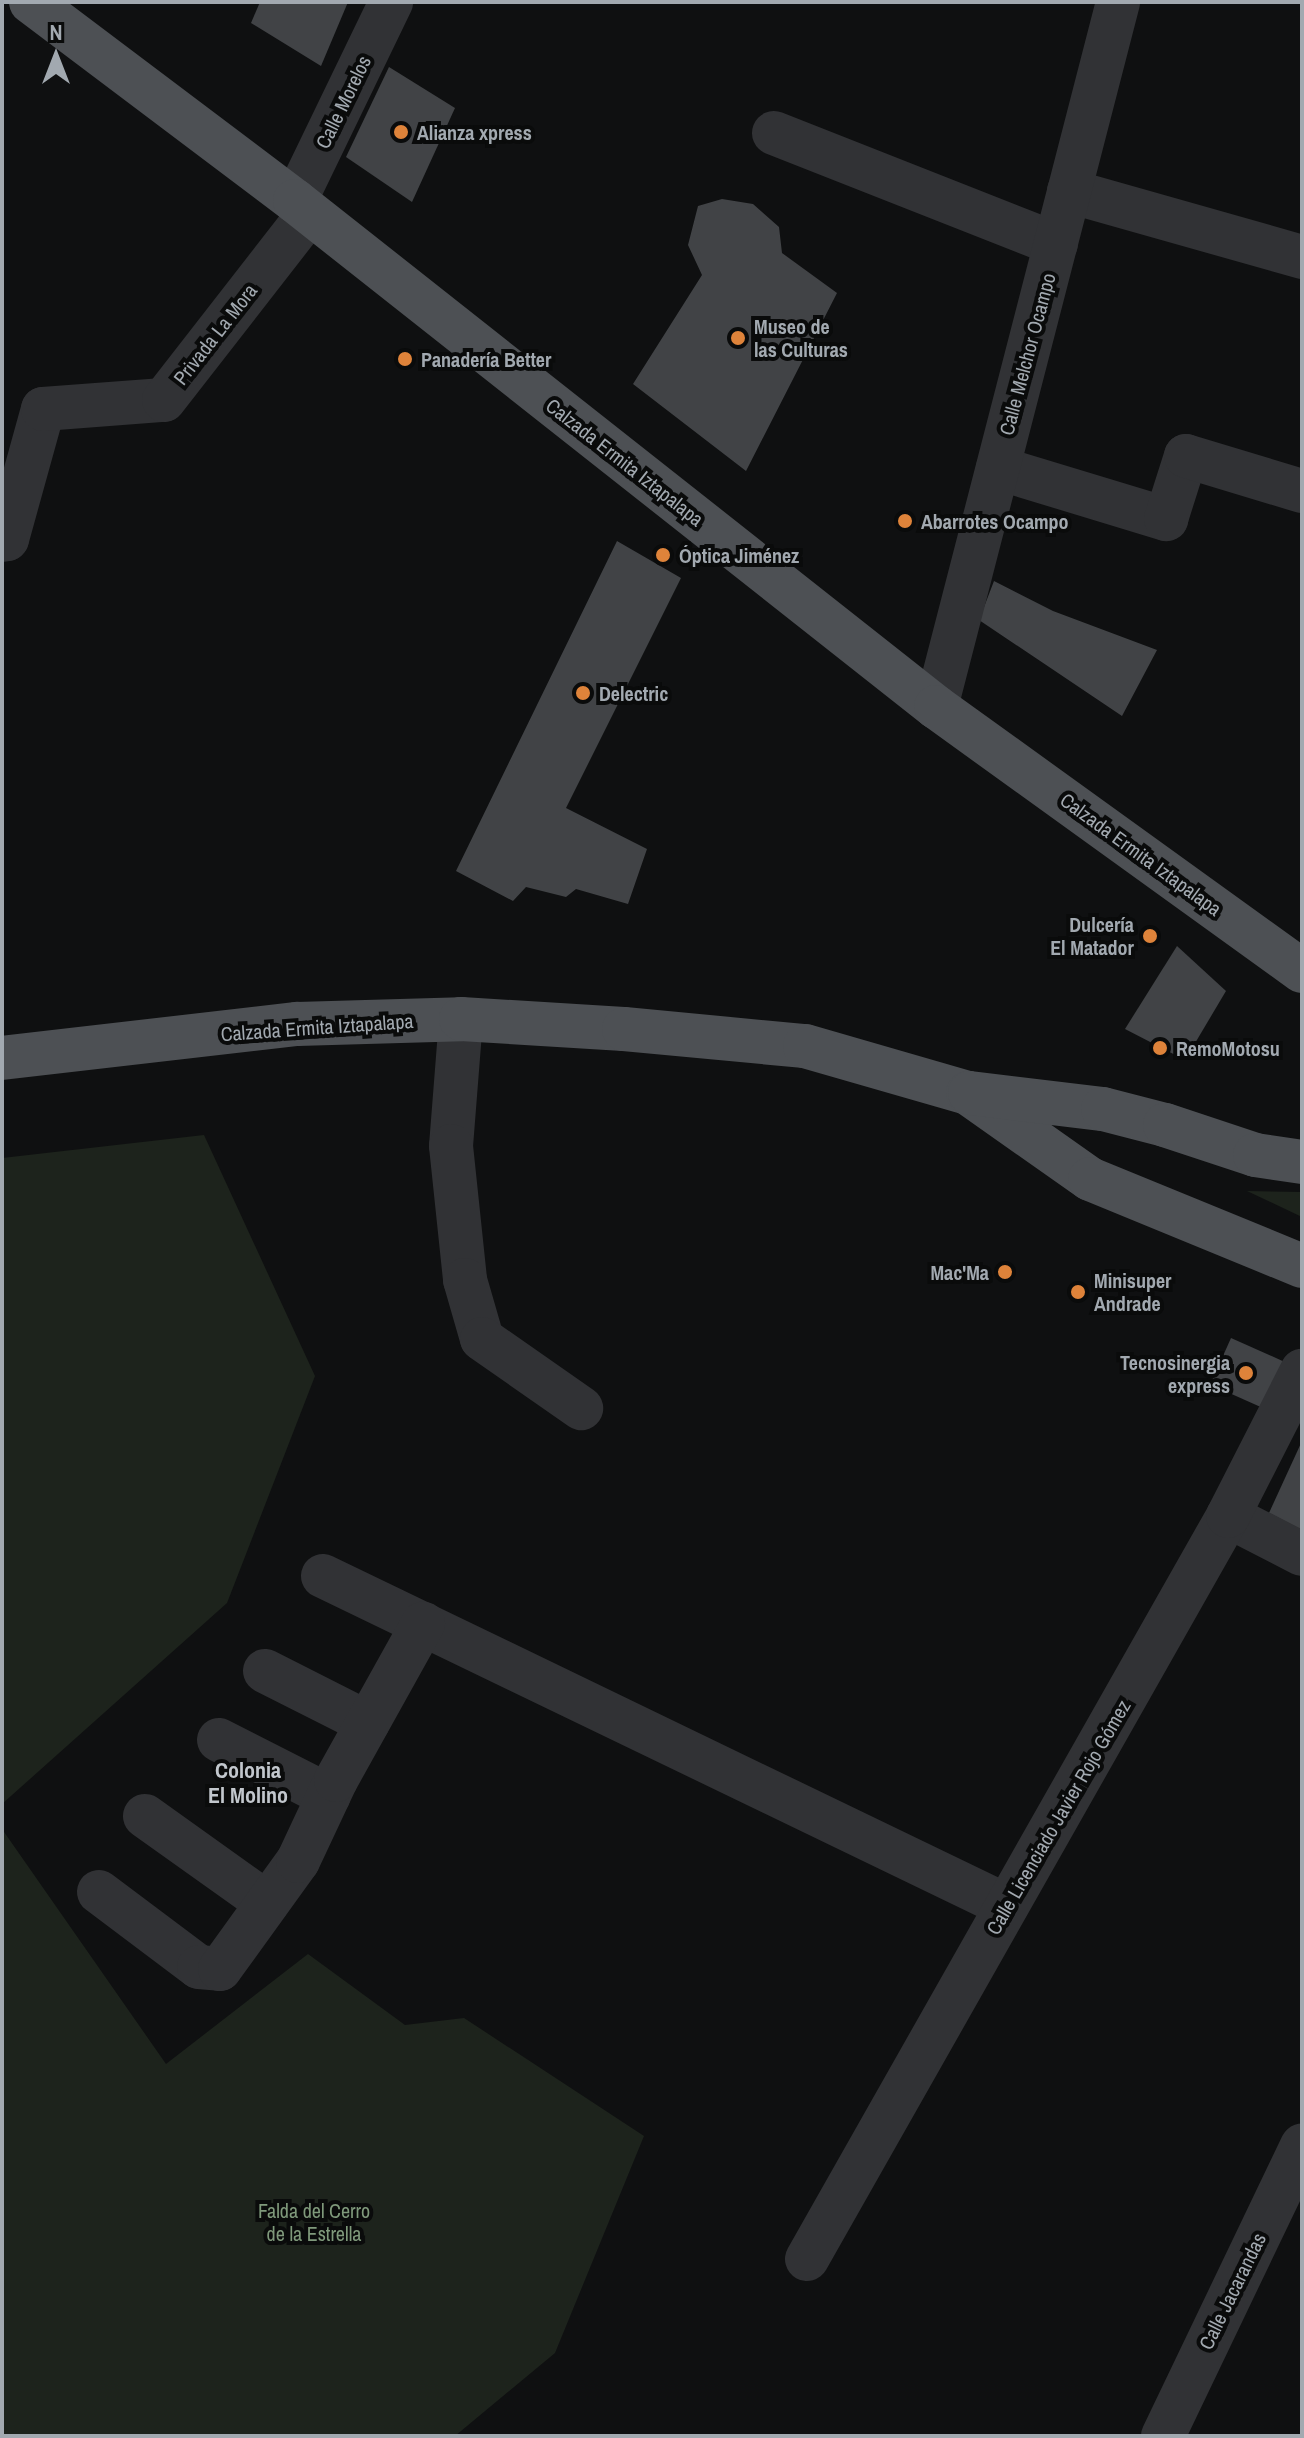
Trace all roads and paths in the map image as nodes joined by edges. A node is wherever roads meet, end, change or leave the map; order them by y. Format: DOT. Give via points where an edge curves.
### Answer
graph roads {
  1 [pos="31,2"];
  2 [pos="391,2"];
  3 [pos="1118,2"];
  4 [pos="774,133"];
  5 [pos="1069,191"];
  6 [pos="302,207"];
  7 [pos="1056,244"];
  8 [pos="1302,257"];
  9 [pos="998,468"];
  10 [pos="1302,491"];
  11 [pos="2,540"];
  12 [pos="936,707"];
  13 [pos="1302,971"];
  14 [pos="461,1019"];
  15 [pos="2,1058"];
  16 [pos="968,1093"];
  17 [pos="1302,1162"];
  18 [pos="1302,1266"];
  19 [pos="1302,1371"];
  20 [pos="581,1408"];
  21 [pos="1228,1516"];
  22 [pos="1302,1554"];
  23 [pos="323,1576"];
  24 [pos="423,1624"];
  25 [pos="265,1671"];
  26 [pos="368,1723"];
  27 [pos="219,1740"];
  28 [pos="329,1796"];
  29 [pos="145,1816"];
  30 [pos="99,1892"];
  31 [pos="267,1903"];
  32 [pos="1007,1906"];
  33 [pos="1302,2146"];
  34 [pos="807,2259"];
  35 [pos="1163,2436"];
  1 -- 6 [label="main road, Calzada Ermita Iztapalapa"];
  2 -- 6 [label="street, Calle Morelos"];
  3 -- 5 [label="street, Calle Melchor Ocampo"];
  4 -- 7 [label="street"];
  5 -- 7 [label="street, Calle Melchor Ocampo"];
  5 -- 8 [label="street"];
  6 -- 11 [label="street, Privada La Mora" via="164,400 43,409 7,539"];
  6 -- 12 [label="main road, Calzada Ermita Iztapalapa"];
  7 -- 9 [label="street, Calle Melchor Ocampo"];
  9 -- 10 [label="street" via="1166,519 1186,456"];
  9 -- 12 [label="street, Calle Melchor Ocampo"];
  12 -- 13 [label="main road, Calzada Ermita Iztapalapa"];
  14 -- 15 [label="main road, Calzada Ermita Iztapalapa" via="297,1024"];
  14 -- 16 [label="main road, Calzada Ermita Iztapalapa" via="805,1046"];
  14 -- 20 [label="street" via="451,1146 465,1280 482,1339"];
  16 -- 17 [label="main road" via="1103,1109 1255,1155"];
  16 -- 18 [label="main road, Calzada Ermita Iztapalapa" via="1090,1179"];
  19 -- 21 [label="street, Calle Licenciado Javier Rojo Gómez"];
  21 -- 22 [label="street"];
  21 -- 32 [label="street, Calle Licenciado Javier Rojo Gómez"];
  23 -- 24 [label="street"];
  24 -- 26 [label="street"];
  24 -- 32 [label="street"];
  25 -- 26 [label="street"];
  26 -- 28 [label="street"];
  27 -- 28 [label="street"];
  28 -- 31 [label="street" via="298,1861"];
  29 -- 31 [label="street"];
  30 -- 31 [label="street" via="199,1967 220,1969"];
  32 -- 34 [label="street, Calle Licenciado Javier Rojo Gómez"];
  33 -- 35 [label="street, Calle Jacarandas"];
}
